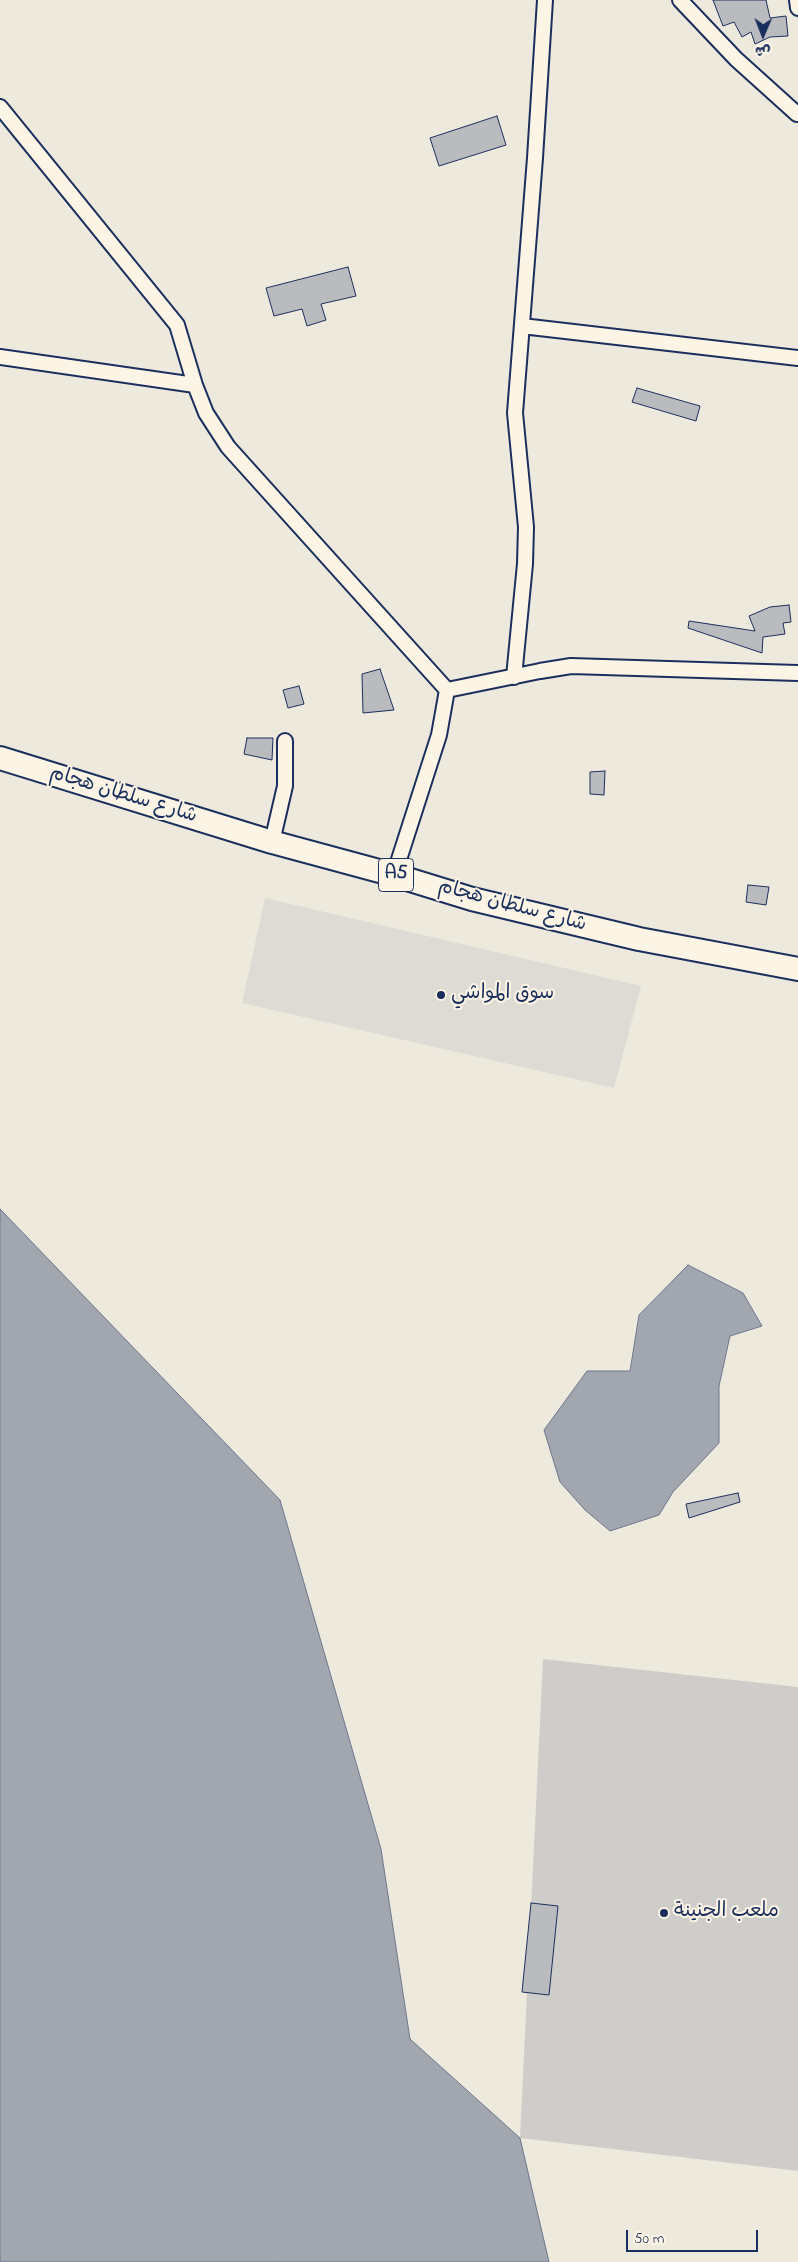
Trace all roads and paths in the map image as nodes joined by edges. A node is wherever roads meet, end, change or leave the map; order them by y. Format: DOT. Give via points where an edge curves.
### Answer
graph roads {
  1 [pos="545,0"];
  2 [pos="680,0"];
  3 [pos="797,0"];
  4 [pos="798,8"];
  5 [pos="0,106"];
  6 [pos="798,115"];
  7 [pos="522,326"];
  8 [pos="0,357"];
  9 [pos="798,358"];
  10 [pos="195,385"];
  11 [pos="798,673"];
  12 [pos="514,677"];
  13 [pos="447,690"];
  14 [pos="285,741"];
  15 [pos="0,758"];
  16 [pos="272,842"];
  17 [pos="394,874"];
  18 [pos="798,969"];
  1 -- 7 [label="street"];
  2 -- 6 [label="street" via="736,59"];
  3 -- 4 [label="street"];
  5 -- 10 [label="street" via="177,325"];
  7 -- 9 [label="street"];
  7 -- 12 [label="street" via="515,414 526,527"];
  8 -- 10 [label="street"];
  10 -- 13 [label="street" via="206,413 228,447"];
  11 -- 12 [label="street" via="571,666"];
  12 -- 13 [label="street"];
  13 -- 17 [label="street" via="439,734"];
  14 -- 16 [label="street" via="285,786"];
  15 -- 16 [label="highway, شارع سلطان هجام / A5"];
  16 -- 17 [label="highway, شارع سلطان هجام / A5"];
  17 -- 18 [label="highway, شارع سلطان هجام / A5" via="472,899 577,925"];
}
